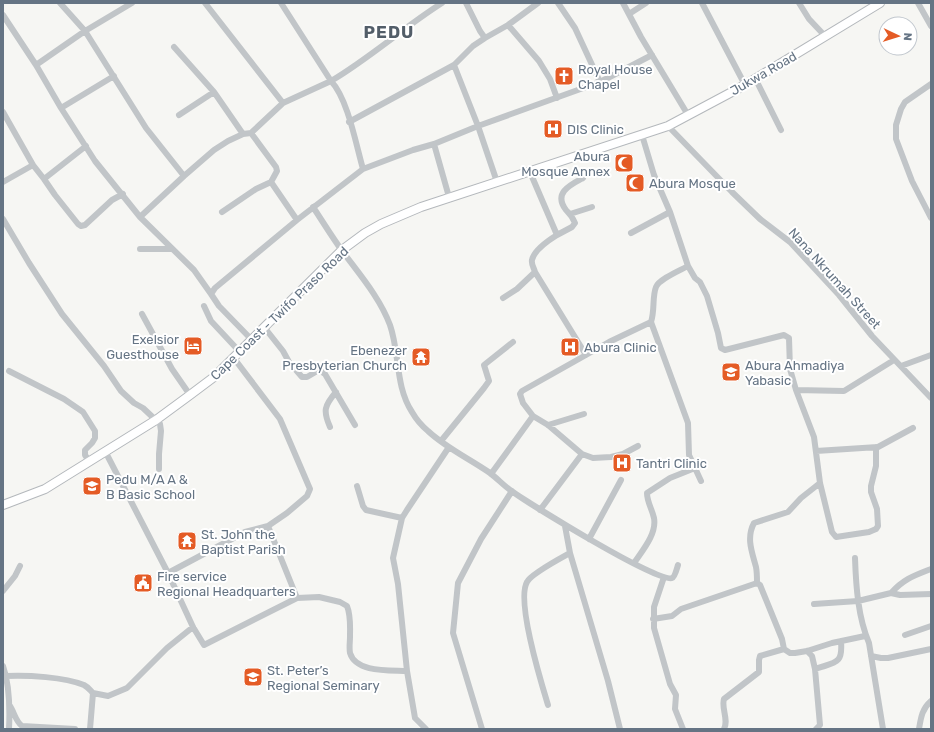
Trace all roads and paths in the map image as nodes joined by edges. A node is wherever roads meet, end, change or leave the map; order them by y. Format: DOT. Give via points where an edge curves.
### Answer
graph roads {
  1 [pos="60,3"];
  2 [pos="132,3"];
  3 [pos="205,3"];
  4 [pos="290,3"];
  5 [pos="442,3"];
  6 [pos="466,3"];
  7 [pos="538,3"];
  8 [pos="558,3"];
  9 [pos="623,3"];
  10 [pos="646,3"];
  11 [pos="702,3"];
  12 [pos="799,3"];
  13 [pos="880,3"];
  14 [pos="918,3"];
  15 [pos="282,5"];
  16 [pos="629,14"];
  17 [pos="3,15"];
  18 [pos="508,24"];
  19 [pos="931,26"];
  20 [pos="85,31"];
  21 [pos="825,36"];
  22 [pos="485,38"];
  23 [pos="174,47"];
  24 [pos="652,55"];
  25 [pos="36,65"];
  26 [pos="454,65"];
  27 [pos="114,76"];
  28 [pos="755,78"];
  29 [pos="331,81"];
  30 [pos="600,82"];
  31 [pos="931,84"];
  32 [pos="745,85"];
  33 [pos="214,92"];
  34 [pos="557,98"];
  35 [pos="283,103"];
  36 [pos="61,108"];
  37 [pos="3,112"];
  38 [pos="179,115"];
  39 [pos="688,116"];
  40 [pos="350,122"];
  41 [pos="478,126"];
  42 [pos="668,126"];
  43 [pos="781,130"];
  44 [pos="251,133"];
  45 [pos="243,134"];
  46 [pos="642,135"];
  47 [pos="434,144"];
  48 [pos="86,146"];
  49 [pos="33,165"];
  50 [pos="363,169"];
  51 [pos="530,172"];
  52 [pos="184,176"];
  53 [pos="583,178"];
  54 [pos="44,179"];
  55 [pos="3,182"];
  56 [pos="271,182"];
  57 [pos="497,182"];
  58 [pos="123,194"];
  59 [pos="449,197"];
  60 [pos="313,207"];
  61 [pos="592,207"];
  62 [pos="222,212"];
  63 [pos="670,212"];
  64 [pos="570,214"];
  65 [pos="140,217"];
  66 [pos="931,218"];
  67 [pos="3,219"];
  68 [pos="296,220"];
  69 [pos="631,233"];
  70 [pos="557,235"];
  71 [pos="140,249"];
  72 [pos="172,249"];
  73 [pos="342,250"];
  74 [pos="688,266"];
  75 [pos="535,272"];
  76 [pos="211,294"];
  77 [pos="503,298"];
  78 [pos="204,306"];
  79 [pos="142,314"];
  80 [pos="651,322"];
  81 [pos="264,327"];
  82 [pos="252,340"];
  83 [pos="513,342"];
  84 [pos="236,354"];
  85 [pos="586,355"];
  86 [pos="931,355"];
  87 [pos="894,360"];
  88 [pos="901,366"];
  89 [pos="9,371"];
  90 [pos="796,390"];
  91 [pos="336,392"];
  92 [pos="190,395"];
  93 [pos="931,398"];
  94 [pos="584,414"];
  95 [pos="533,416"];
  96 [pos="156,420"];
  97 [pos="548,425"];
  98 [pos="355,426"];
  99 [pos="330,427"];
  100 [pos="913,428"];
  101 [pos="441,441"];
  102 [pos="638,446"];
  103 [pos="449,447"];
  104 [pos="876,447"];
  105 [pos="105,451"];
  106 [pos="816,451"];
  107 [pos="582,454"];
  108 [pos="89,462"];
  109 [pos="695,468"];
  110 [pos="159,469"];
  111 [pos="491,474"];
  112 [pos="621,480"];
  113 [pos="701,481"];
  114 [pos="820,484"];
  115 [pos="357,486"];
  116 [pos="512,492"];
  117 [pos="3,505"];
  118 [pos="540,510"];
  119 [pos="402,518"];
  120 [pos="268,526"];
  121 [pos="565,526"];
  122 [pos="589,539"];
  123 [pos="570,552"];
  124 [pos="855,558"];
  125 [pos="634,563"];
  126 [pos="678,565"];
  127 [pos="20,566"];
  128 [pos="931,569"];
  129 [pos="168,573"];
  130 [pos="664,577"];
  131 [pos="757,583"];
  132 [pos="3,591"];
  133 [pos="891,593"];
  134 [pos="931,594"];
  135 [pos="297,598"];
  136 [pos="858,601"];
  137 [pos="814,604"];
  138 [pos="654,619"];
  139 [pos="193,626"];
  140 [pos="931,626"];
  141 [pos="905,635"];
  142 [pos="865,636"];
  143 [pos="841,641"];
  144 [pos="784,649"];
  145 [pos="931,649"];
  146 [pos="807,651"];
  147 [pos="871,656"];
  148 [pos="3,666"];
  149 [pos="815,669"];
  150 [pos="407,671"];
  151 [pos="6,676"];
  152 [pos="93,693"];
  153 [pos="931,701"];
  154 [pos="548,705"];
  155 [pos="10,706"];
  156 [pos="9,729"];
  157 [pos="75,729"];
  158 [pos="90,729"];
  159 [pos="426,729"];
  160 [pos="482,729"];
  161 [pos="620,729"];
  162 [pos="682,729"];
  163 [pos="724,729"];
  164 [pos="816,729"];
  165 [pos="883,729"];
  166 [pos="919,729"];
  1 -- 20 [label="street"];
  2 -- 20 [label="street"];
  3 -- 35 [label="street"];
  4 -- 15 [label="street"];
  5 -- 29 [label="street" via="346,73"];
  6 -- 22 [label="street"];
  7 -- 18 [label="street"];
  8 -- 30 [label="street" via="575,28"];
  9 -- 16 [label="street"];
  10 -- 16 [label="street"];
  11 -- 32 [label="street"];
  12 -- 21 [label="street" via="809,19"];
  13 -- 21 [label="main road, Jukwa Road"];
  14 -- 19 [label="street"];
  15 -- 29 [label="street"];
  16 -- 24 [label="street"];
  17 -- 25 [label="street"];
  18 -- 22 [label="street"];
  18 -- 34 [label="street" via="539,61 550,78"];
  20 -- 25 [label="street"];
  20 -- 27 [label="street"];
  21 -- 28 [label="main road, Jukwa Road"];
  22 -- 26 [label="street"];
  23 -- 33 [label="street"];
  24 -- 30 [label="street"];
  24 -- 39 [label="street"];
  25 -- 36 [label="street"];
  26 -- 40 [label="street"];
  26 -- 41 [label="street"];
  27 -- 36 [label="street"];
  27 -- 52 [label="street" via="146,128"];
  28 -- 32 [label="main road, Jukwa Road"];
  28 -- 43 [label="street"];
  29 -- 35 [label="street"];
  29 -- 40 [label="street" via="340,94"];
  30 -- 34 [label="street"];
  31 -- 66 [label="street" via="906,102 896,125 896,139 912,181"];
  32 -- 39 [label="main road, Jukwa Road"];
  33 -- 38 [label="street"];
  33 -- 45 [label="street"];
  34 -- 41 [label="street"];
  35 -- 44 [label="street"];
  36 -- 48 [label="street"];
  37 -- 49 [label="street"];
  39 -- 42 [label="main road, Jukwa Road"];
  40 -- 50 [label="street"];
  41 -- 47 [label="street"];
  41 -- 57 [label="street"];
  42 -- 46 [label="main road, Jukwa Road"];
  42 -- 87 [label="street, Nana Nkrumah Street" via="760,219 790,242"];
  44 -- 45 [label="street"];
  44 -- 56 [label="street" via="276,168"];
  45 -- 52 [label="street" via="214,150"];
  46 -- 51 [label="main road, Cape Coast - Twifo Praso Road"];
  46 -- 63 [label="street" via="654,175"];
  47 -- 50 [label="street"];
  47 -- 59 [label="street"];
  48 -- 54 [label="street"];
  48 -- 58 [label="street" via="95,161"];
  49 -- 54 [label="street"];
  49 -- 55 [label="street"];
  50 -- 60 [label="street"];
  51 -- 57 [label="main road, Cape Coast - Twifo Praso Road"];
  51 -- 70 [label="street"];
  52 -- 65 [label="street"];
  53 -- 64 [label="street" via="568,186 562,194 562,202"];
  54 -- 58 [label="street" via="54,195 81,226"];
  56 -- 62 [label="street"];
  56 -- 68 [label="street"];
  57 -- 59 [label="main road, Cape Coast - Twifo Praso Road"];
  58 -- 65 [label="street"];
  59 -- 73 [label="main road, Cape Coast - Twifo Praso Road" via="381,224"];
  60 -- 68 [label="street"];
  60 -- 73 [label="street"];
  61 -- 64 [label="street"];
  63 -- 69 [label="street"];
  63 -- 74 [label="street"];
  64 -- 70 [label="street" via="574,223 572,227"];
  65 -- 72 [label="street"];
  67 -- 96 [label="street" via="62,314 121,391"];
  68 -- 76 [label="street"];
  70 -- 75 [label="street" via="532,257"];
  71 -- 72 [label="street"];
  72 -- 76 [label="street" via="194,270"];
  73 -- 81 [label="main road, Cape Coast - Twifo Praso Road"];
  73 -- 101 [label="street" via="368,286 387,319 393,337 404,398 412,413"];
  74 -- 80 [label="street" via="656,287"];
  74 -- 90 [label="street" via="707,296 721,348 725,350 787,336 791,352 790,369"];
  75 -- 77 [label="street" via="517,290"];
  75 -- 85 [label="street"];
  76 -- 82 [label="street" via="219,306"];
  78 -- 84 [label="street" via="211,321"];
  79 -- 92 [label="street" via="172,369"];
  80 -- 85 [label="street"];
  80 -- 109 [label="street" via="688,423 689,455"];
  81 -- 82 [label="main road, Cape Coast - Twifo Praso Road"];
  81 -- 91 [label="street" via="298,373 305,378 317,370 322,371"];
  82 -- 84 [label="main road, Cape Coast - Twifo Praso Road"];
  83 -- 101 [label="street" via="485,364 489,381"];
  84 -- 92 [label="main road, Cape Coast - Twifo Praso Road"];
  84 -- 120 [label="street" via="280,419 310,490 307,496"];
  85 -- 95 [label="street" via="522,391 520,397"];
  86 -- 88 [label="street"];
  87 -- 88 [label="street, Nana Nkrumah Street"];
  87 -- 90 [label="street" via="844,391"];
  88 -- 93 [label="street, Nana Nkrumah Street"];
  89 -- 108 [label="street" via="64,399 83,412 95,431 95,438 85,450"];
  90 -- 106 [label="street" via="814,437"];
  91 -- 98 [label="street"];
  91 -- 99 [label="street" via="326,404 324,414"];
  92 -- 96 [label="main road, Cape Coast - Twifo Praso Road"];
  94 -- 97 [label="street"];
  95 -- 97 [label="street"];
  95 -- 111 [label="street"];
  96 -- 105 [label="main road, Cape Coast - Twifo Praso Road"];
  96 -- 110 [label="street" via="161,431"];
  97 -- 107 [label="street"];
  100 -- 104 [label="street"];
  101 -- 103 [label="street"];
  102 -- 107 [label="street" via="611,457 593,458"];
  103 -- 111 [label="street"];
  103 -- 119 [label="street"];
  104 -- 106 [label="street"];
  104 -- 114 [label="street" via="876,466 871,492 877,508 876,529 834,536"];
  105 -- 108 [label="main road, Cape Coast - Twifo Praso Road"];
  105 -- 129 [label="street"];
  106 -- 114 [label="street"];
  107 -- 118 [label="street"];
  108 -- 117 [label="main road, Cape Coast - Twifo Praso Road" via="45,489"];
  109 -- 113 [label="street"];
  109 -- 125 [label="street" via="670,478 647,493 654,524 651,535"];
  111 -- 116 [label="street"];
  112 -- 122 [label="street"];
  114 -- 131 [label="street" via="788,512 754,523 752,526 750,543"];
  115 -- 119 [label="street" via="366,510"];
  116 -- 118 [label="street"];
  116 -- 160 [label="street" via="481,539 458,583 453,633"];
  118 -- 121 [label="street"];
  119 -- 150 [label="street" via="393,558"];
  120 -- 129 [label="street" via="245,532"];
  120 -- 135 [label="street"];
  121 -- 122 [label="street"];
  121 -- 123 [label="street"];
  122 -- 125 [label="street"];
  123 -- 154 [label="street" via="530,578 524,588 524,604 535,660"];
  123 -- 161 [label="street"];
  124 -- 136 [label="street"];
  125 -- 130 [label="street"];
  126 -- 130 [label="street" via="672,578"];
  127 -- 132 [label="street"];
  128 -- 133 [label="street" via="908,578"];
  129 -- 139 [label="street"];
  130 -- 138 [label="street" via="654,607"];
  131 -- 138 [label="street" via="681,609 672,616"];
  131 -- 144 [label="street"];
  133 -- 134 [label="street"];
  133 -- 136 [label="street"];
  135 -- 139 [label="street" via="204,645"];
  135 -- 150 [label="street" via="319,597 347,606 350,616 350,653 358,664 376,669"];
  136 -- 137 [label="street"];
  136 -- 142 [label="street"];
  138 -- 162 [label="street" via="656,637 670,684 676,695 675,709"];
  139 -- 152 [label="street" via="127,688 108,696"];
  140 -- 141 [label="street"];
  142 -- 143 [label="street"];
  142 -- 147 [label="street" via="869,641"];
  143 -- 146 [label="street"];
  143 -- 149 [label="street" via="840,659"];
  144 -- 146 [label="street" via="790,653"];
  144 -- 163 [label="street" via="760,656 759,672 724,699"];
  145 -- 147 [label="street" via="888,658"];
  146 -- 149 [label="street" via="812,656"];
  147 -- 165 [label="street"];
  148 -- 151 [label="street"];
  149 -- 164 [label="street" via="820,725"];
  150 -- 159 [label="street" via="415,718"];
  151 -- 152 [label="street" via="61,679 84,685"];
  151 -- 155 [label="street"];
  152 -- 158 [label="street"];
  153 -- 166 [label="street" via="921,714"];
  155 -- 156 [label="street"];
  155 -- 157 [label="street" via="18,724 22,726"];
}
